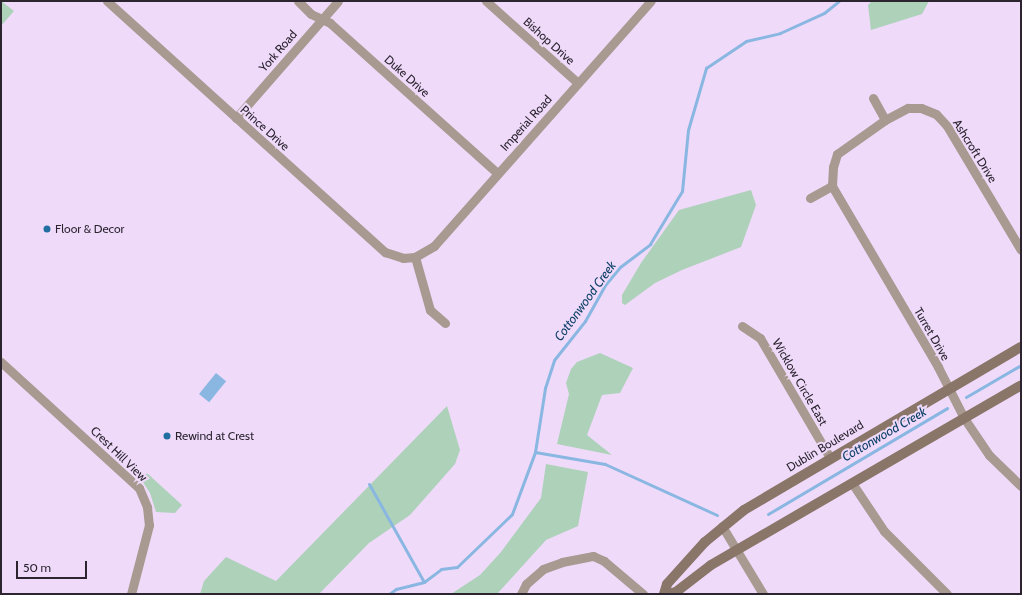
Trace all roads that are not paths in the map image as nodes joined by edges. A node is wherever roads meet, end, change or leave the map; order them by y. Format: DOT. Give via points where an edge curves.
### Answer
graph roads {
  1 [pos="107,1"];
  2 [pos="298,1"];
  3 [pos="338,1"];
  4 [pos="486,1"];
  5 [pos="651,1"];
  6 [pos="322,19"];
  7 [pos="578,83"];
  8 [pos="872,98"];
  9 [pos="236,118"];
  10 [pos="885,120"];
  11 [pos="497,173"];
  12 [pos="832,186"];
  13 [pos="810,198"];
  14 [pos="1021,250"];
  15 [pos="415,257"];
  16 [pos="445,323"];
  17 [pos="742,326"];
  18 [pos="1021,347"];
  19 [pos="1,362"];
  20 [pos="1021,385"];
  21 [pos="949,389"];
  22 [pos="964,418"];
  23 [pos="830,458"];
  24 [pos="852,483"];
  25 [pos="1021,486"];
  26 [pos="722,526"];
  27 [pos="737,551"];
  28 [pos="131,594"];
  29 [pos="521,594"];
  30 [pos="643,594"];
  31 [pos="664,594"];
  32 [pos="668,594"];
  33 [pos="763,594"];
  34 [pos="947,594"];
  1 -- 9 [label="street, Prince Drive"];
  2 -- 6 [label="street, Duke Drive"];
  3 -- 6 [label="street, York Road"];
  4 -- 7 [label="street, Bishop Drive"];
  5 -- 7 [label="street, Imperial Road"];
  6 -- 9 [label="street, York Road"];
  6 -- 11 [label="street, Duke Drive" via="330,23"];
  7 -- 11 [label="street, Imperial Road"];
  8 -- 10 [label="street"];
  9 -- 15 [label="street, Prince Drive" via="385,252 403,258"];
  10 -- 12 [label="street" via="837,154 832,167"];
  10 -- 14 [label="street, Ashcroft Drive" via="908,108 921,108 936,114 947,126"];
  11 -- 15 [label="street, Imperial Road" via="434,246"];
  12 -- 13 [label="street"];
  12 -- 21 [label="street, Turret Drive"];
  15 -- 16 [label="street" via="430,310"];
  17 -- 23 [label="street, Wicklow Circle East" via="760,338"];
  18 -- 21 [label="main road, Dublin Boulevard"];
  19 -- 28 [label="street, Crest Hill View" via="129,478 142,493 149,525"];
  20 -- 22 [label="main road"];
  21 -- 22 [label="street, Turret Drive"];
  21 -- 23 [label="main road, Dublin Boulevard"];
  22 -- 24 [label="main road"];
  22 -- 25 [label="street, Turret Drive" via="984,449"];
  23 -- 26 [label="main road, Dublin Boulevard"];
  24 -- 27 [label="main road"];
  24 -- 34 [label="street" via="884,532"];
  26 -- 27 [label="street"];
  26 -- 31 [label="main road, Dublin Boulevard" via="667,584"];
  27 -- 32 [label="main road" via="711,565 676,592"];
  27 -- 33 [label="street"];
  29 -- 30 [label="street" via="526,584 543,569 592,556 604,561"];
}
